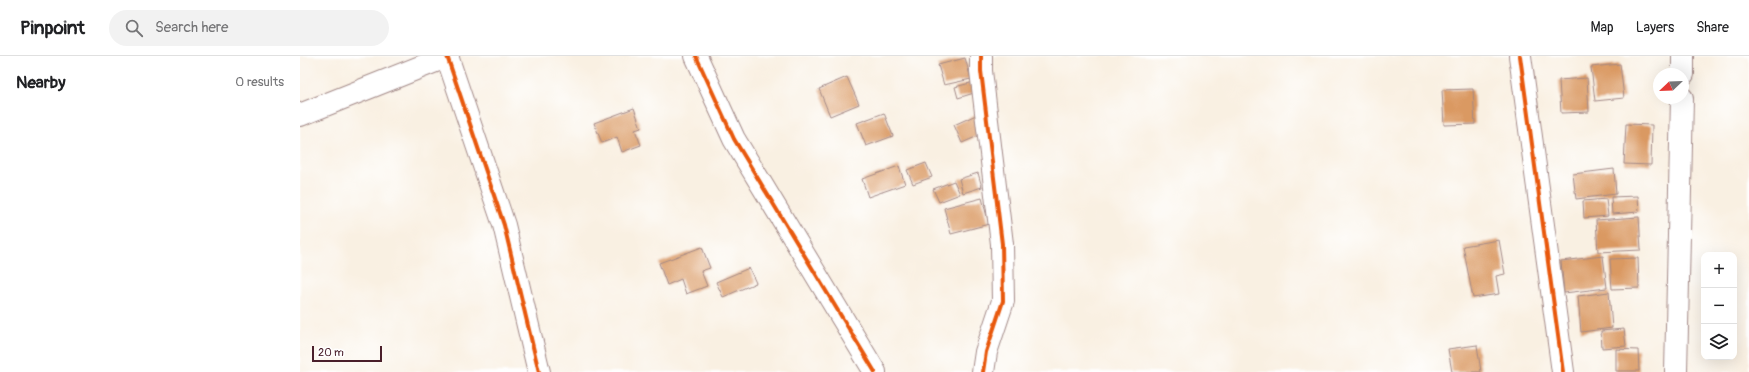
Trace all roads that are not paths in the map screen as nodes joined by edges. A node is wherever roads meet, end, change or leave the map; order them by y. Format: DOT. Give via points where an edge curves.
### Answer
graph roads {
  1 [pos="447,56"];
  2 [pos="696,56"];
  3 [pos="981,56"];
  4 [pos="1520,56"];
  5 [pos="1683,56"];
  6 [pos="1683,68"];
  7 [pos="1682,104"];
  8 [pos="300,115"];
  9 [pos="539,372"];
  10 [pos="874,372"];
  11 [pos="983,372"];
  12 [pos="1563,372"];
  13 [pos="1676,372"];
  1 -- 8 [label="street"];
  1 -- 9 [label="street" via="504,225"];
  2 -- 10 [label="street" via="734,140"];
  3 -- 11 [label="street" via="1002,244 1003,301 986,352"];
  4 -- 12 [label="street"];
  5 -- 6 [label="street"];
  7 -- 13 [label="street"];
}
